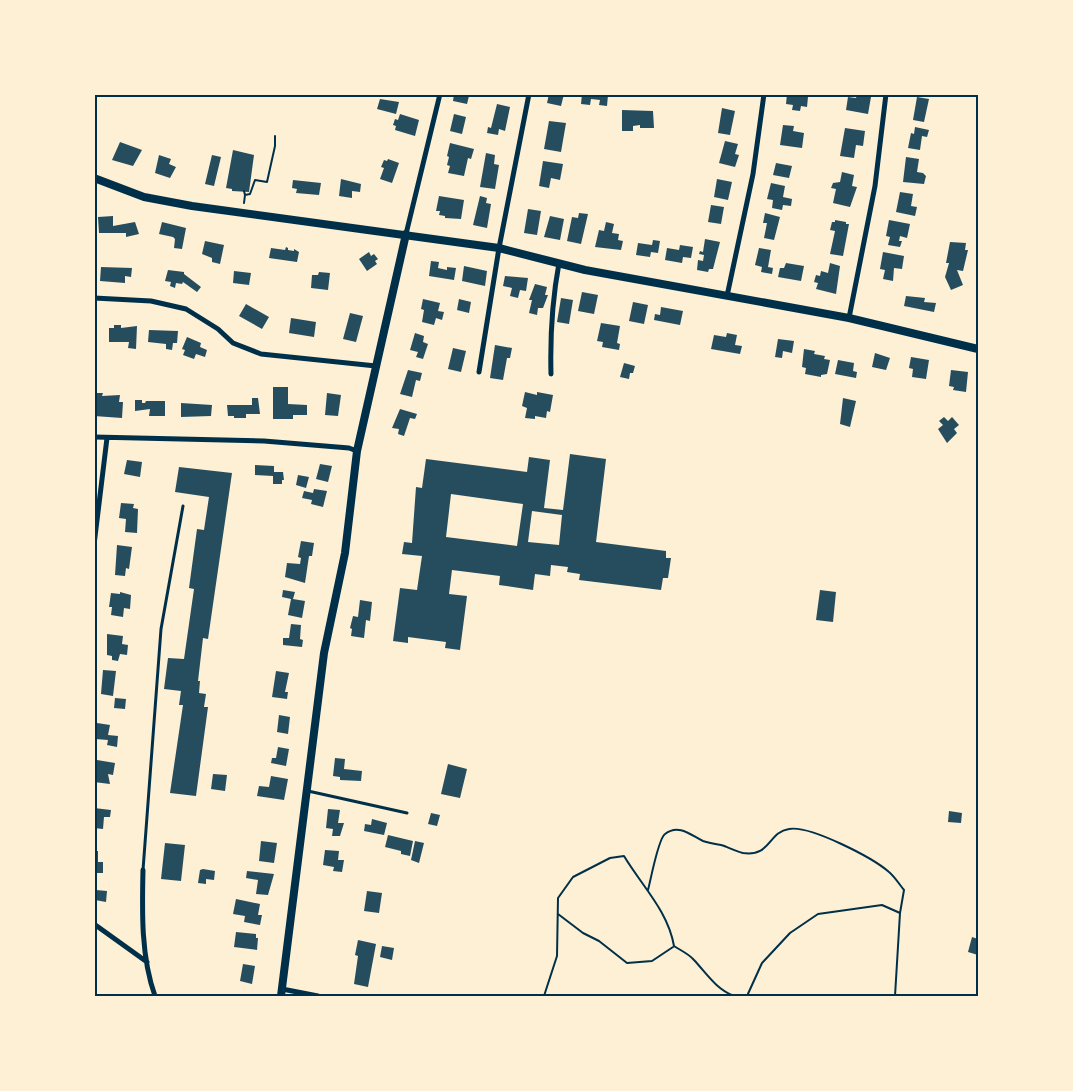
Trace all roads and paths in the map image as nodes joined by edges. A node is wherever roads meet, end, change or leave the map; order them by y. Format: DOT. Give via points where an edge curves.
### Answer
graph roads {
  1 [pos="440,94"];
  2 [pos="529,94"];
  3 [pos="764,94"];
  4 [pos="886,94"];
  5 [pos="275,136"];
  6 [pos="94,178"];
  7 [pos="242,212"];
  8 [pos="406,234"];
  9 [pos="499,248"];
  10 [pos="559,263"];
  11 [pos="727,296"];
  12 [pos="94,298"];
  13 [pos="849,318"];
  14 [pos="978,349"];
  15 [pos="376,366"];
  16 [pos="479,372"];
  17 [pos="551,374"];
  18 [pos="94,437"];
  19 [pos="107,438"];
  20 [pos="357,451"];
  21 [pos="183,506"];
  22 [pos="94,545"];
  23 [pos="306,791"];
  24 [pos="407,813"];
  25 [pos="143,870"];
  26 [pos="648,890"];
  27 [pos="900,913"];
  28 [pos="558,914"];
  29 [pos="94,924"];
  30 [pos="674,946"];
  31 [pos="147,962"];
  32 [pos="281,993"];
  33 [pos="154,996"];
  34 [pos="318,996"];
  35 [pos="544,996"];
  36 [pos="734,996"];
  37 [pos="747,996"];
  38 [pos="895,996"];
  1 -- 8 [label="street"];
  2 -- 9 [label="street"];
  3 -- 11 [label="street" via="753,174"];
  4 -- 13 [label="street" via="875,186"];
  5 -- 7 [label="path" via="267,182 255,180 250,194 244,193"];
  6 -- 7 [label="main road" via="144,196"];
  7 -- 8 [label="main road"];
  8 -- 9 [label="main road"];
  8 -- 15 [label="main road"];
  9 -- 10 [label="main road"];
  9 -- 16 [label="street"];
  10 -- 11 [label="main road"];
  10 -- 17 [label="street" via="550,328"];
  11 -- 13 [label="main road"];
  12 -- 15 [label="street" via="151,301 186,309 233,343 261,354"];
  13 -- 14 [label="main road"];
  15 -- 20 [label="main road"];
  18 -- 19 [label="street"];
  19 -- 20 [label="street" via="264,441"];
  19 -- 22 [label="street"];
  20 -- 23 [label="main road" via="345,553 324,653"];
  21 -- 25 [label="lane" via="161,629"];
  23 -- 24 [label="lane"];
  23 -- 32 [label="main road"];
  25 -- 31 [label="street"];
  26 -- 27 [label="path" via="665,833 690,832 703,841 754,854 766,849 788,828 802,829 857,851 889,872 904,890"];
  26 -- 28 [label="path" via="624,856 610,858 573,877 558,898"];
  26 -- 30 [label="path" via="663,914"];
  27 -- 37 [label="path" via="882,905 818,914 790,933 762,963"];
  27 -- 38 [label="path"];
  28 -- 30 [label="path" via="627,963 652,961"];
  28 -- 35 [label="path" via="557,956"];
  29 -- 31 [label="street"];
  30 -- 36 [label="path"];
  31 -- 33 [label="street"];
  32 -- 34 [label="street"];
}
